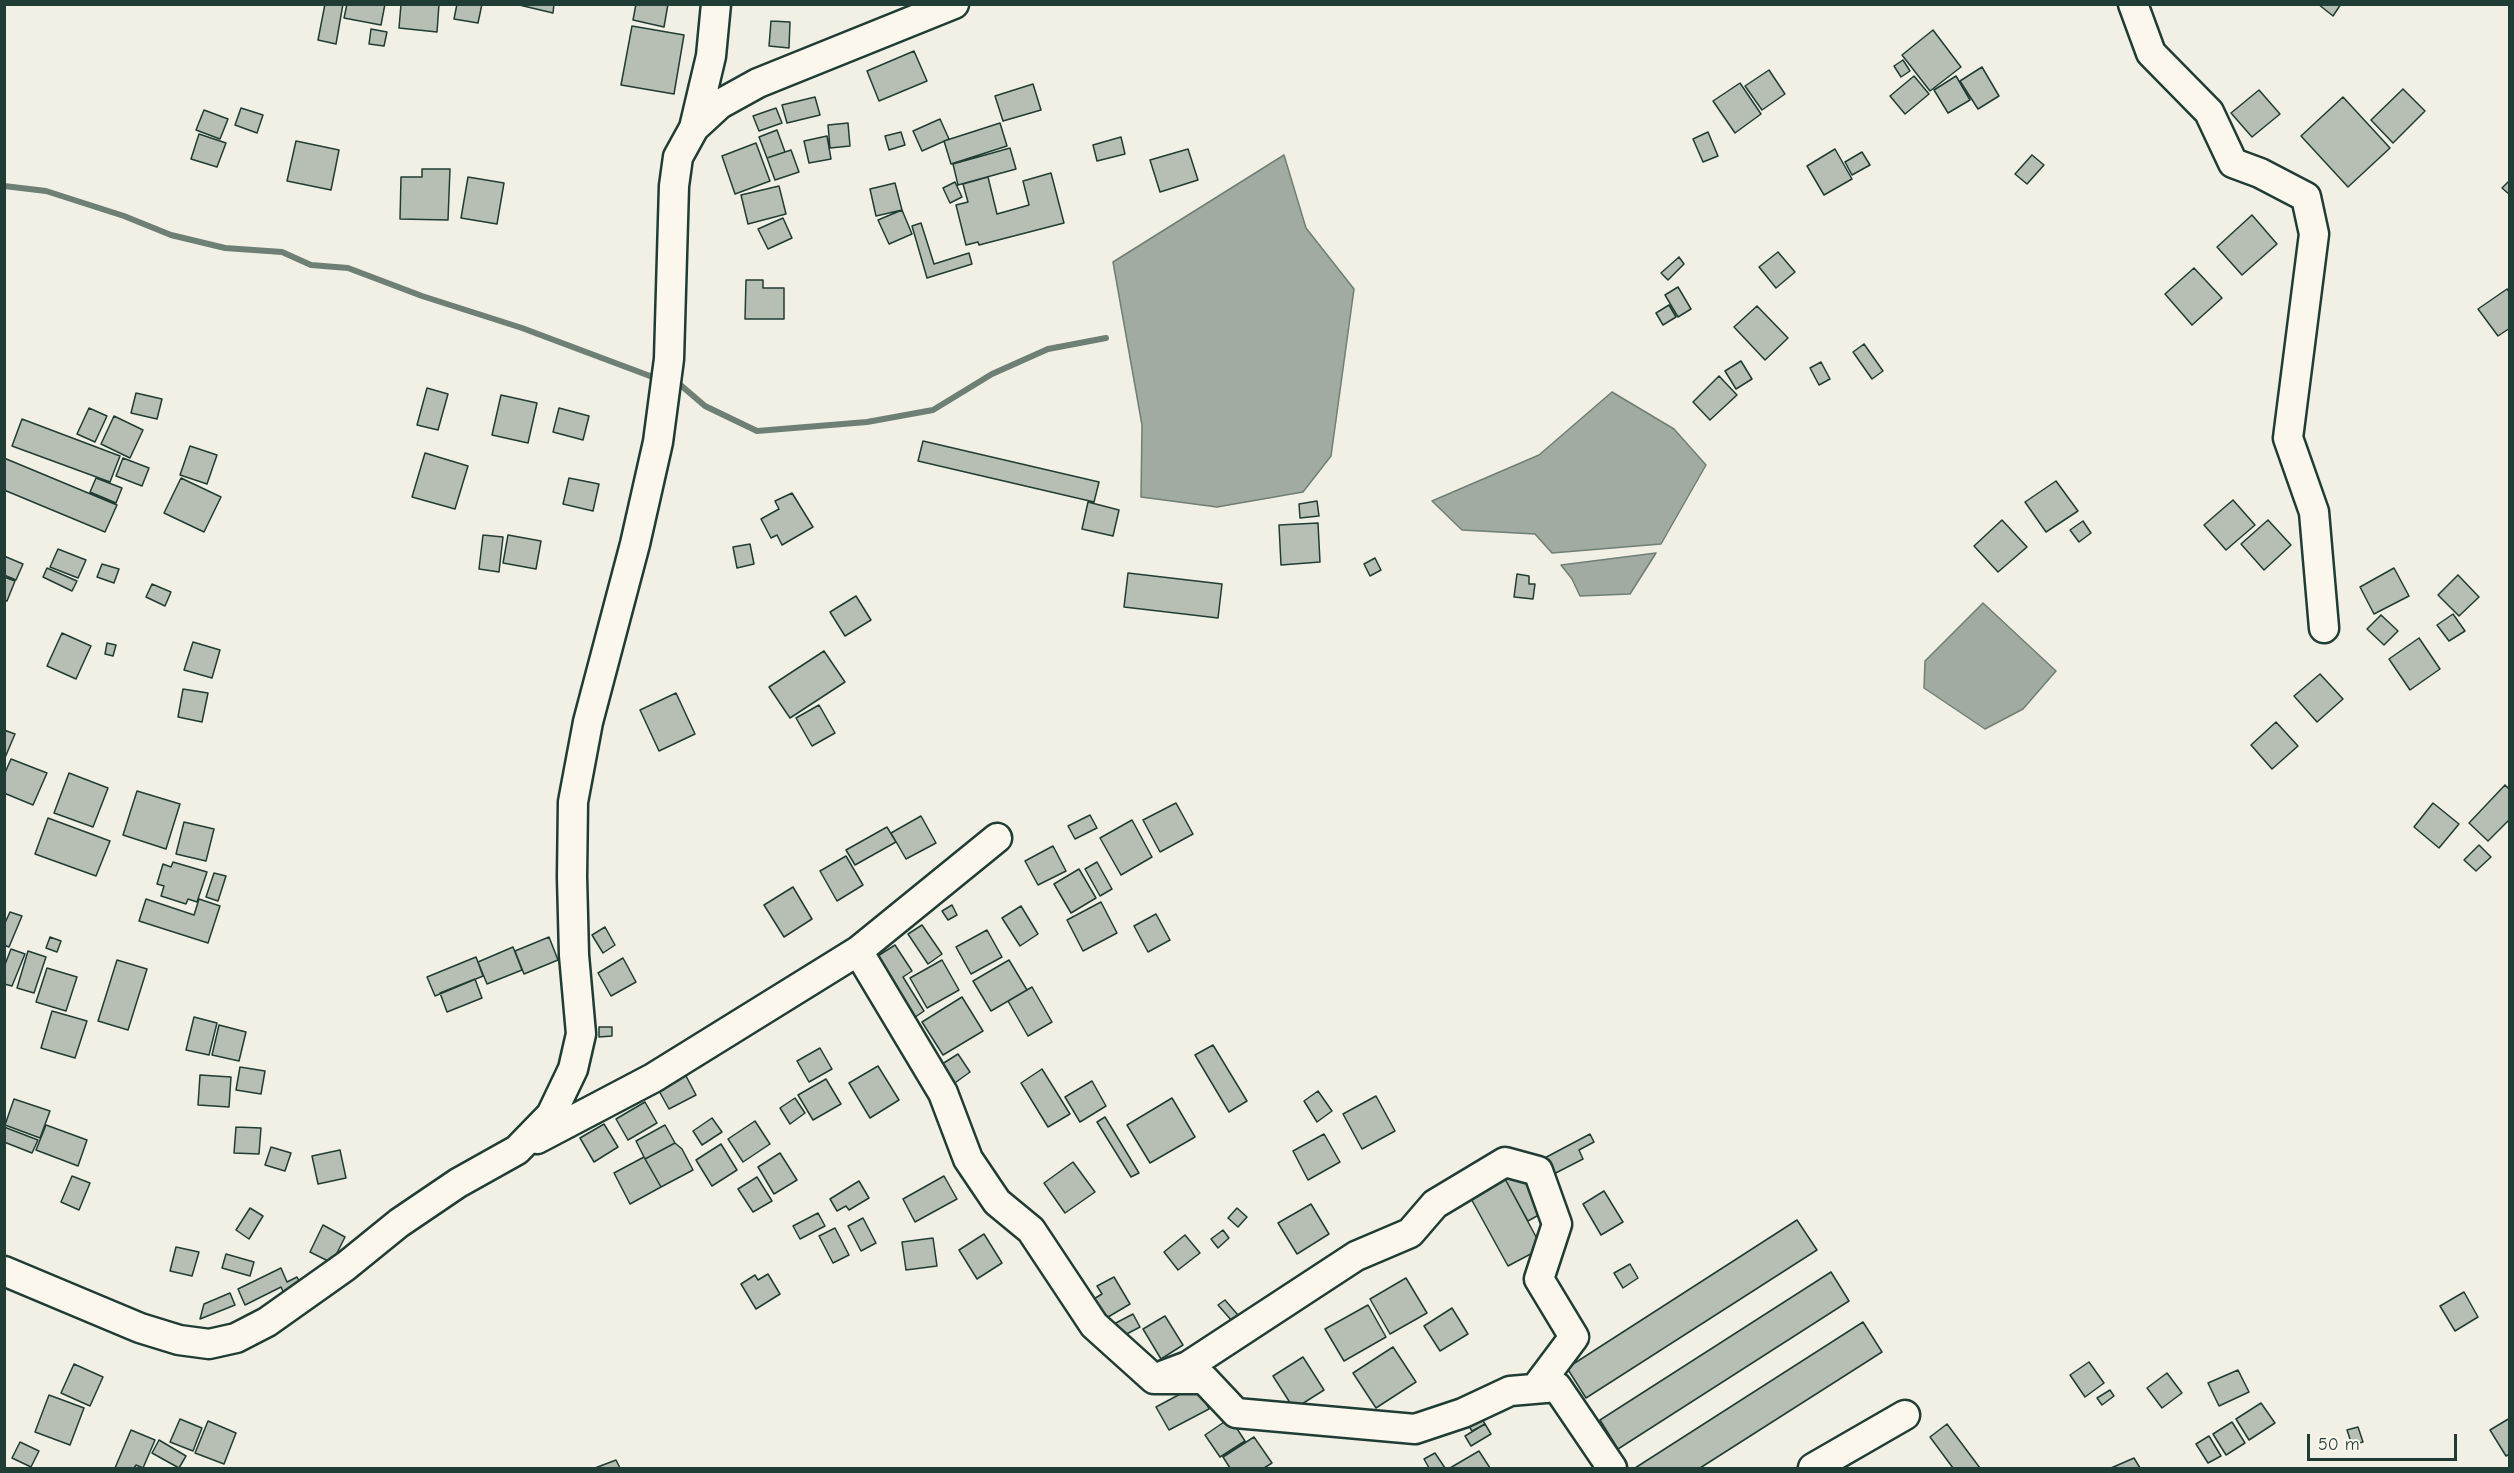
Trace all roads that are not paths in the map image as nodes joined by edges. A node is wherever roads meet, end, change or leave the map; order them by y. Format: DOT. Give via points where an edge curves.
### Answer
graph roads {
  1 [pos="716,4"];
  2 [pos="954,4"];
  3 [pos="2133,4"];
  4 [pos="694,128"];
  5 [pos="2324,628"];
  6 [pos="997,838"];
  7 [pos="858,951"];
  8 [pos="517,1150"];
  9 [pos="4,1271"];
  10 [pos="1154,1379"];
  11 [pos="1535,1389"];
  12 [pos="1905,1415"];
  13 [pos="1612,1468"];
  14 [pos="1813,1468"];
  1 -- 4 [label="street" via="711,56"];
  2 -- 4 [label="street" via="758,83 720,104"];
  3 -- 5 [label="street" via="2151,53 2209,112 2233,163 2306,197 2314,234 2288,438 2314,512"];
  4 -- 8 [label="street" via="678,157 674,186 669,359 650,486 588,722 573,802 574,944 581,1034 573,1069 551,1114"];
  6 -- 7 [label="street"];
  7 -- 8 [label="street" via="653,1078"];
  7 -- 10 [label="street" via="943,1093 974,1168 998,1202 1031,1230 1094,1325"];
  8 -- 9 [label="street" via="399,1223 267,1322 236,1338 209,1344 179,1340 140,1328"];
  10 -- 11 [label="street" via="1204,1379 1236,1413 1415,1429 1510,1391"];
  10 -- 11 [label="street" via="1188,1366 1356,1256 1410,1233 1435,1204 1505,1162 1538,1171 1557,1224 1539,1279 1574,1337"];
  11 -- 13 [label="street" via="1557,1387"];
  12 -- 14 [label="street"];
}
